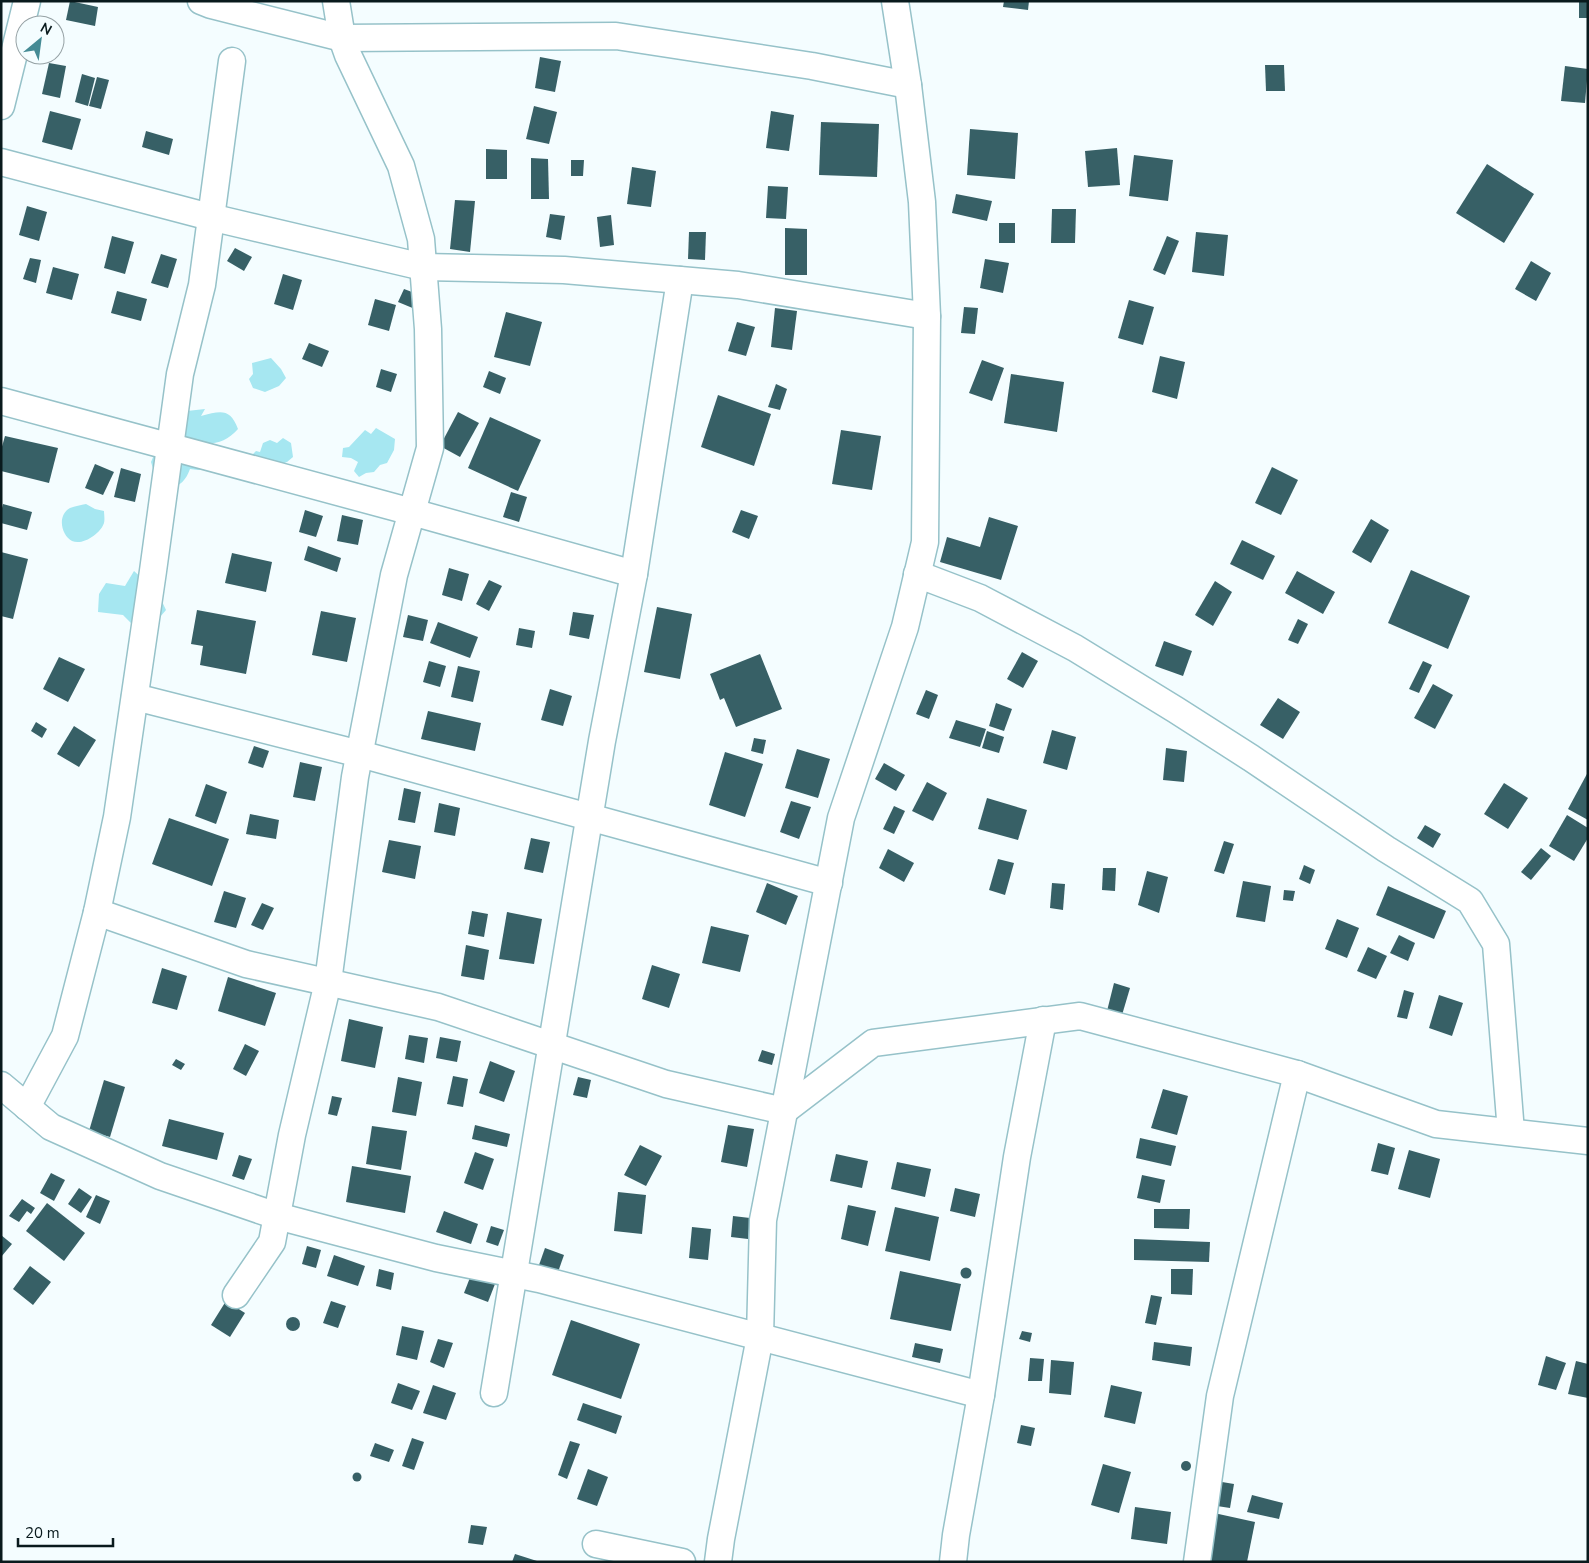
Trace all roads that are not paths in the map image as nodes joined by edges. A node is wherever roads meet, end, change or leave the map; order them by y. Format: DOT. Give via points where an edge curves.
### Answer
graph roads {
  1 [pos="27,1"];
  2 [pos="201,1"];
  3 [pos="336,1"];
  4 [pos="895,1"];
  5 [pos="342,38"];
  6 [pos="232,61"];
  7 [pos="908,85"];
  8 [pos="1,106"];
  9 [pos="1,162"];
  10 [pos="210,218"];
  11 [pos="423,267"];
  12 [pos="680,280"];
  13 [pos="926,316"];
  14 [pos="1,402"];
  15 [pos="170,447"];
  16 [pos="412,512"];
  17 [pos="634,574"];
  18 [pos="917,574"];
  19 [pos="135,697"];
  20 [pos="360,754"];
  21 [pos="589,818"];
  22 [pos="828,883"];
  23 [pos="97,912"];
  24 [pos="328,982"];
  25 [pos="1043,1020"];
  26 [pos="553,1045"];
  27 [pos="1297,1074"];
  28 [pos="1,1085"];
  29 [pos="27,1107"];
  30 [pos="784,1110"];
  31 [pos="1511,1132"];
  32 [pos="1588,1141"];
  33 [pos="277,1216"];
  34 [pos="514,1274"];
  35 [pos="236,1296"];
  36 [pos="760,1337"];
  37 [pos="494,1393"];
  38 [pos="982,1394"];
  39 [pos="596,1544"];
  40 [pos="682,1562"];
  41 [pos="718,1562"];
  42 [pos="954,1562"];
  43 [pos="1197,1562"];
  1 -- 8 [label="street"];
  2 -- 5 [label="street"];
  3 -- 5 [label="street"];
  4 -- 7 [label="street"];
  5 -- 7 [label="street" via="616,36 812,66"];
  5 -- 11 [label="street" via="401,166 421,239"];
  6 -- 10 [label="street"];
  7 -- 13 [label="street" via="922,202"];
  9 -- 10 [label="street"];
  10 -- 11 [label="street"];
  10 -- 15 [label="street" via="202,285 180,374"];
  11 -- 12 [label="street" via="564,270"];
  11 -- 16 [label="street" via="428,329 430,448"];
  12 -- 13 [label="street" via="738,285"];
  12 -- 17 [label="street"];
  13 -- 18 [label="street" via="925,542"];
  14 -- 15 [label="street"];
  15 -- 16 [label="street"];
  15 -- 19 [label="street"];
  16 -- 17 [label="street"];
  16 -- 20 [label="street" via="394,575"];
  17 -- 21 [label="street"];
  18 -- 22 [label="street" via="905,627 841,818"];
  18 -- 31 [label="street" via="980,598 1075,648 1470,901 1496,944"];
  19 -- 20 [label="street"];
  19 -- 23 [label="street" via="117,816"];
  20 -- 21 [label="street"];
  20 -- 24 [label="street"];
  21 -- 22 [label="street"];
  21 -- 26 [label="street"];
  22 -- 30 [label="street"];
  23 -- 24 [label="street" via="246,964"];
  23 -- 29 [label="street" via="65,1036"];
  24 -- 26 [label="street" via="438,1007"];
  24 -- 33 [label="street" via="292,1135"];
  25 -- 27 [label="street" via="1080,1016"];
  25 -- 30 [label="street" via="873,1043"];
  25 -- 38 [label="street" via="1016,1158"];
  26 -- 30 [label="street" via="666,1084"];
  26 -- 34 [label="street"];
  27 -- 31 [label="street" via="1436,1124"];
  27 -- 43 [label="street" via="1220,1396"];
  28 -- 29 [label="street"];
  29 -- 33 [label="street" via="51,1127 160,1176"];
  30 -- 36 [label="street" via="763,1220"];
  31 -- 32 [label="street"];
  33 -- 34 [label="street" via="436,1258"];
  33 -- 35 [label="street" via="272,1242"];
  34 -- 36 [label="street"];
  34 -- 37 [label="street"];
  36 -- 38 [label="street"];
  36 -- 41 [label="street"];
  38 -- 42 [label="street"];
  39 -- 40 [label="street"];
}
